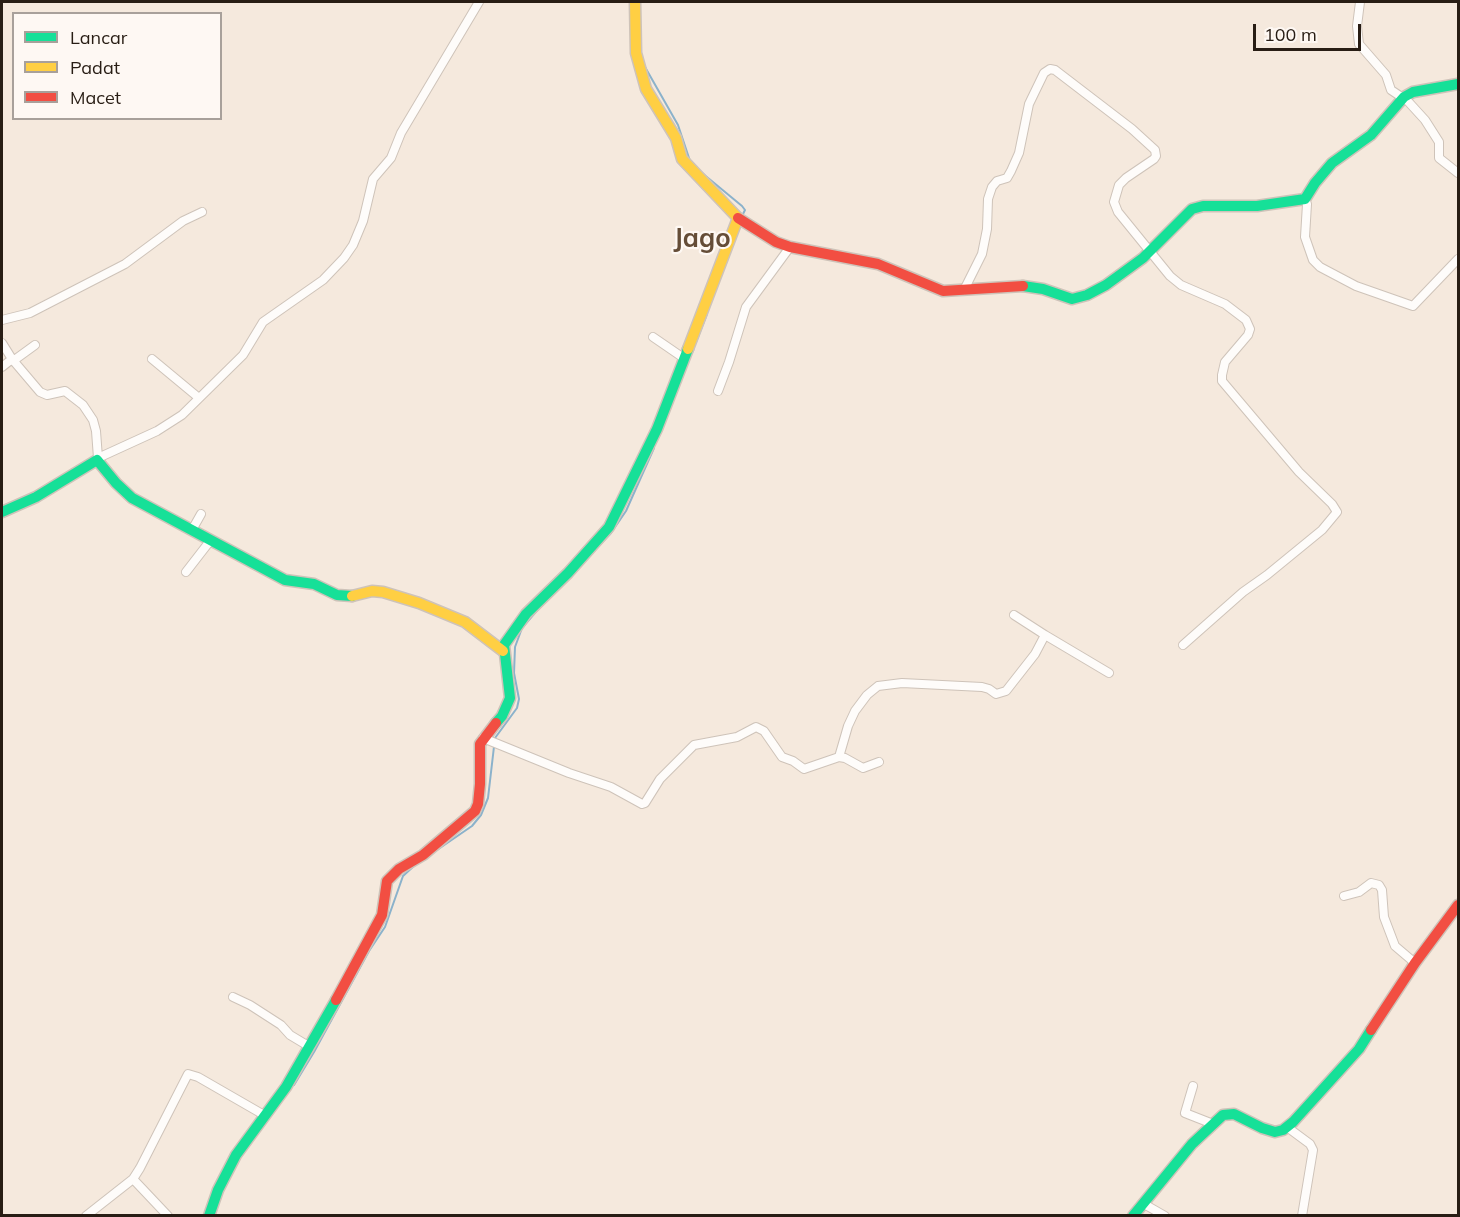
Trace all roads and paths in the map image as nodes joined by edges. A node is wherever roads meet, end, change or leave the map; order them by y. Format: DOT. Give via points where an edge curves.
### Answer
graph roads {
  1 [pos="479,2"];
  2 [pos="635,2"];
  3 [pos="1360,2"];
  4 [pos="1458,84"];
  5 [pos="1404,97"];
  6 [pos="1458,173"];
  7 [pos="1305,199"];
  8 [pos="202,212"];
  9 [pos="740,220"];
  10 [pos="790,247"];
  11 [pos="1150,250"];
  12 [pos="1458,258"];
  13 [pos="964,290"];
  14 [pos="2,320"];
  15 [pos="653,337"];
  16 [pos="2,343"];
  17 [pos="35,345"];
  18 [pos="152,359"];
  19 [pos="684,359"];
  20 [pos="13,360"];
  21 [pos="2,367"];
  22 [pos="718,391"];
  23 [pos="199,398"];
  24 [pos="98,459"];
  25 [pos="2,512"];
  26 [pos="201,514"];
  27 [pos="192,530"];
  28 [pos="210,541"];
  29 [pos="186,572"];
  30 [pos="1014,615"];
  31 [pos="1045,635"];
  32 [pos="1183,645"];
  33 [pos="503,651"];
  34 [pos="1108,673"];
  35 [pos="485,739"];
  36 [pos="839,757"];
  37 [pos="879,762"];
  38 [pos="1344,896"];
  39 [pos="1458,905"];
  40 [pos="1415,963"];
  41 [pos="233,997"];
  42 [pos="310,1047"];
  43 [pos="1193,1086"];
  44 [pos="264,1115"];
  45 [pos="1213,1124"];
  46 [pos="1287,1127"];
  47 [pos="133,1179"];
  48 [pos="1144,1204"];
  49 [pos="86,1215"];
  50 [pos="168,1215"];
  51 [pos="209,1215"];
  52 [pos="1133,1215"];
  53 [pos="1165,1215"];
  54 [pos="1302,1215"];
  1 -- 23 [label="street" via="401,133 391,158 373,179 363,221 344,258 322,280 263,322 243,355"];
  2 -- 9 [label="street" via="636,53 646,89 676,138 682,159"];
  3 -- 5 [label="street" via="1359,44 1386,75 1391,90"];
  4 -- 5 [label="street"];
  5 -- 6 [label="street" via="1439,142 1439,158"];
  5 -- 7 [label="street" via="1371,135 1332,163"];
  7 -- 11 [label="street" via="1257,206 1196,207"];
  7 -- 12 [label="street" via="1305,237 1313,260 1356,285 1413,306"];
  8 -- 14 [label="street" via="183,221 125,264 30,313"];
  9 -- 10 [label="street"];
  9 -- 19 [label="street"];
  10 -- 13 [label="street" via="878,264 943,291"];
  10 -- 22 [label="street" via="746,307"];
  11 -- 13 [label="street" via="1106,285 1072,299 1027,286"];
  11 -- 13 [label="street" via="1114,202 1119,186 1154,159 1155,150 1062,74 1050,69 1029,104 1014,166 1007,178 994,183 990,192 982,254"];
  11 -- 32 [label="street" via="1181,285 1225,304 1245,320 1250,329 1248,335 1226,362 1222,381 1337,512 1323,530"];
  15 -- 19 [label="street"];
  16 -- 20 [label="street"];
  17 -- 20 [label="street"];
  18 -- 23 [label="street"];
  19 -- 33 [label="street" via="657,429 609,527 526,614 506,640"];
  20 -- 21 [label="street"];
  20 -- 24 [label="street" via="40,392 47,395 66,391 83,405 93,420"];
  23 -- 24 [label="street" via="157,431"];
  24 -- 25 [label="street" via="36,497"];
  24 -- 27 [label="street" via="128,496"];
  26 -- 27 [label="street"];
  27 -- 28 [label="street"];
  28 -- 29 [label="street"];
  28 -- 33 [label="street" via="285,580 314,584 337,595 383,592 419,603 465,622"];
  30 -- 31 [label="street"];
  31 -- 34 [label="street"];
  31 -- 36 [label="street" via="1035,654 1003,693 996,694 986,687 902,683 872,689 855,711"];
  33 -- 35 [label="street" via="510,698"];
  35 -- 36 [label="street" via="611,787 642,804 660,779 694,745 737,736 756,727 764,730 782,757 802,768"];
  35 -- 42 [label="street" via="479,749 480,784 475,811 387,881 382,915"];
  36 -- 37 [label="street" via="862,768"];
  38 -- 40 [label="street" via="1359,892 1371,882 1379,885 1384,917 1395,946"];
  39 -- 40 [label="street"];
  40 -- 46 [label="street" via="1359,1049"];
  41 -- 42 [label="street"];
  42 -- 44 [label="street"];
  43 -- 45 [label="street" via="1185,1113"];
  44 -- 47 [label="street" via="188,1074"];
  44 -- 51 [label="street" via="236,1155"];
  45 -- 46 [label="street" via="1223,1115 1232,1114 1271,1131"];
  45 -- 48 [label="street"];
  46 -- 54 [label="street" via="1313,1148"];
  47 -- 49 [label="street"];
  47 -- 50 [label="street"];
  48 -- 52 [label="street"];
  48 -- 53 [label="street"];
}
